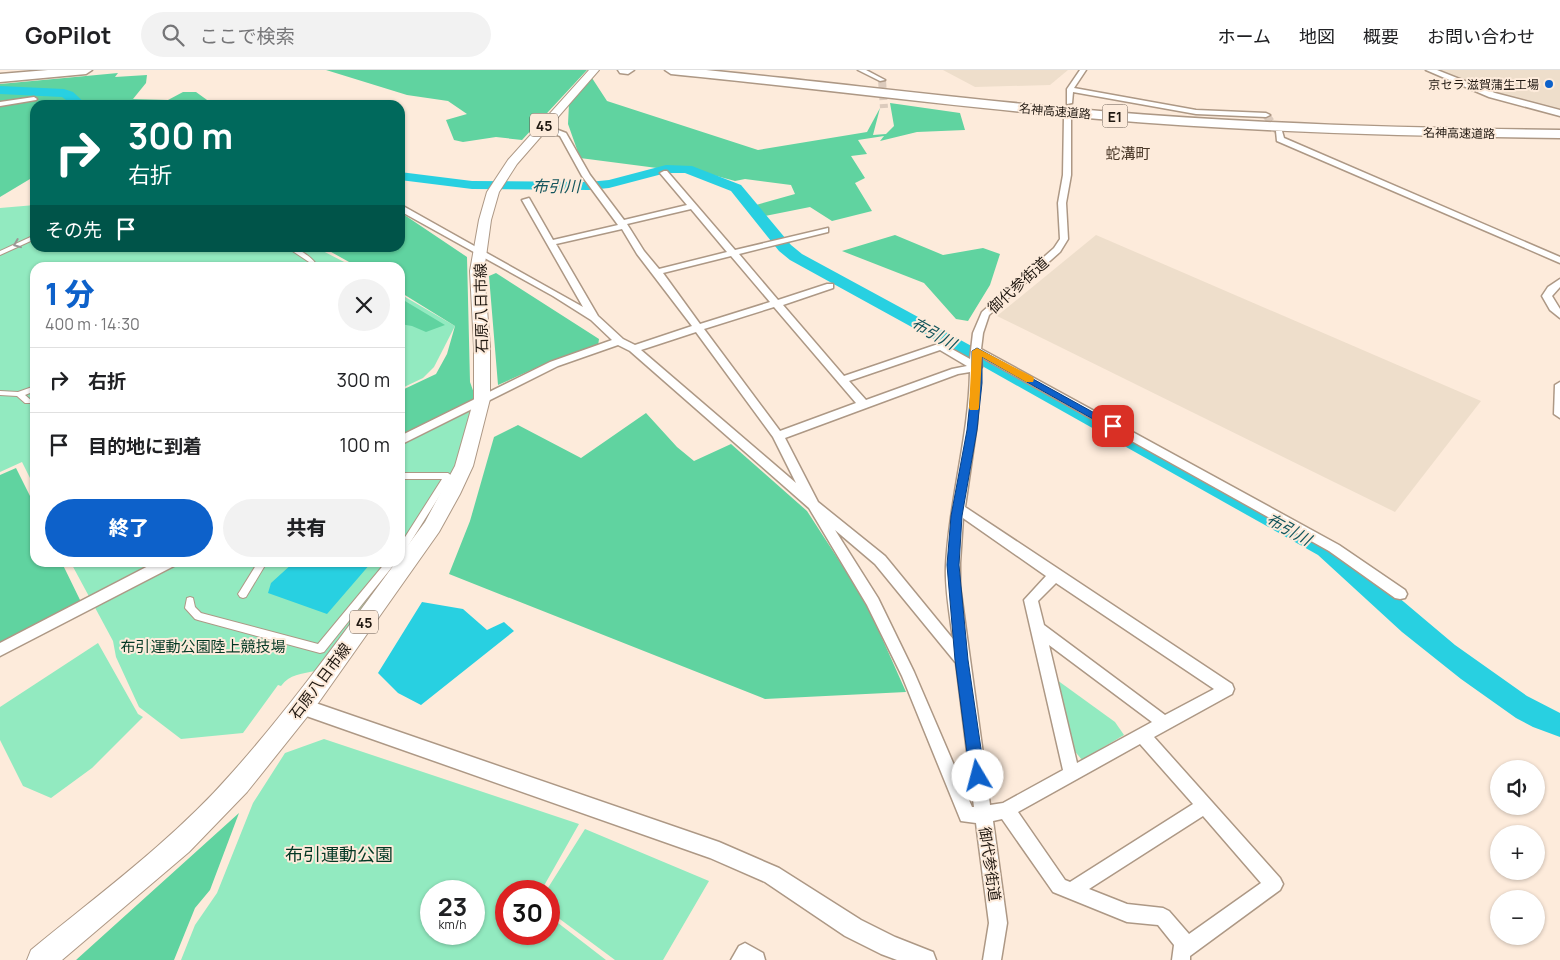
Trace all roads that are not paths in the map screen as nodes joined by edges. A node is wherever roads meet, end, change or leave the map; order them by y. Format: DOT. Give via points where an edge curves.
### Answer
graph roads {
  1 [pos="43,70"];
  2 [pos="86,70"];
  3 [pos="594,70"];
  4 [pos="671,70"];
  5 [pos="717,70"];
  6 [pos="861,70"];
  7 [pos="1083,70"];
  8 [pos="1430,70"];
  9 [pos="0,74"];
  10 [pos="826,74"];
  11 [pos="0,78"];
  12 [pos="882,80"];
  13 [pos="1070,89"];
  14 [pos="863,98"];
  15 [pos="973,98"];
  16 [pos="34,99"];
  17 [pos="1069,103"];
  18 [pos="0,104"];
  19 [pos="1053,111"];
  20 [pos="1560,113"];
  21 [pos="1266,114"];
  22 [pos="1067,118"];
  23 [pos="542,127"];
  24 [pos="1560,128"];
  25 [pos="1279,133"];
  26 [pos="1560,134"];
  27 [pos="664,173"];
  28 [pos="526,200"];
  29 [pos="693,206"];
  30 [pos="405,211"];
  31 [pos="622,224"];
  32 [pos="825,230"];
  33 [pos="30,239"];
  34 [pos="550,243"];
  35 [pos="0,252"];
  36 [pos="297,252"];
  37 [pos="480,252"];
  38 [pos="733,252"];
  39 [pos="1560,260"];
  40 [pos="313,262"];
  41 [pos="657,272"];
  42 [pos="1560,282"];
  43 [pos="830,286"];
  44 [pos="776,304"];
  45 [pos="1560,316"];
  46 [pos="594,318"];
  47 [pos="696,327"];
  48 [pos="619,341"];
  49 [pos="634,349"];
  50 [pos="977,358"];
  51 [pos="843,380"];
  52 [pos="1560,385"];
  53 [pos="30,390"];
  54 [pos="0,393"];
  55 [pos="19,394"];
  56 [pos="482,399"];
  57 [pos="28,401"];
  58 [pos="862,403"];
  59 [pos="1560,414"];
  60 [pos="778,436"];
  61 [pos="405,438"];
  62 [pos="405,476"];
  63 [pos="812,505"];
  64 [pos="958,508"];
  65 [pos="405,544"];
  66 [pos="405,565"];
  67 [pos="159,567"];
  68 [pos="260,567"];
  69 [pos="388,567"];
  70 [pos="404,567"];
  71 [pos="1055,575"];
  72 [pos="243,594"];
  73 [pos="1400,594"];
  74 [pos="190,601"];
  75 [pos="1037,628"];
  76 [pos="0,650"];
  77 [pos="962,660"];
  78 [pos="301,706"];
  79 [pos="1164,723"];
  80 [pos="1142,735"];
  81 [pos="1072,774"];
  82 [pos="1204,806"];
  83 [pos="1006,810"];
  84 [pos="983,816"];
  85 [pos="1071,891"];
  86 [pos="1184,953"];
  87 [pos="41,960"];
  88 [pos="740,960"];
  89 [pos="756,960"];
  90 [pos="925,960"];
  91 [pos="992,960"];
  1 -- 9 [label="highway"];
  2 -- 11 [label="highway"];
  3 -- 23 [label="main road, 石原八日市線 / 45"];
  4 -- 19 [label="highway, 名神高速道路 / E1"];
  5 -- 15 [label="highway, 名神高速道路 / E1"];
  6 -- 12 [label="street"];
  7 -- 13 [label="street"];
  8 -- 20 [label="street" via="1492,95"];
  10 -- 15 [label="highway"];
  13 -- 17 [label="street"];
  13 -- 21 [label="street" via="1196,112"];
  14 -- 19 [label="highway"];
  15 -- 24 [label="highway, 名神高速道路 / E1" via="1255,121"];
  16 -- 18 [label="street"];
  19 -- 26 [label="highway, 名神高速道路 / E1" via="1268,127"];
  22 -- 50 [label="street, 御代参街道" via="1067,175 1062,203 1064,239 1057,250 985,314 979,323"];
  23 -- 31 [label="street" via="563,135 593,186"];
  23 -- 37 [label="main road, 石原八日市線 / 45" via="512,162 498,185 485,220"];
  25 -- 39 [label="street" via="1280,139"];
  27 -- 29 [label="street"];
  28 -- 34 [label="street"];
  29 -- 31 [label="street"];
  29 -- 38 [label="street"];
  30 -- 37 [label="street"];
  31 -- 34 [label="street"];
  31 -- 41 [label="street"];
  32 -- 38 [label="street"];
  33 -- 35 [label="street, one-way"];
  34 -- 46 [label="street"];
  36 -- 40 [label="street"];
  37 -- 46 [label="street"];
  37 -- 56 [label="main road, 石原八日市線 / 45" via="477,271"];
  38 -- 41 [label="street"];
  38 -- 44 [label="street"];
  41 -- 47 [label="street"];
  42 -- 45 [label="street" via="1547,296"];
  43 -- 44 [label="street"];
  44 -- 47 [label="street"];
  44 -- 51 [label="street"];
  46 -- 48 [label="street"];
  47 -- 49 [label="street"];
  47 -- 60 [label="street"];
  48 -- 49 [label="street"];
  48 -- 56 [label="street" via="554,364"];
  49 -- 63 [label="street"];
  50 -- 51 [label="street" via="941,346"];
  50 -- 58 [label="street" via="956,371"];
  50 -- 64 [label="street, 御代参街道" via="972,430"];
  50 -- 73 [label="street" via="1334,548"];
  51 -- 58 [label="street"];
  52 -- 59 [label="street"];
  53 -- 55 [label="street"];
  54 -- 55 [label="street"];
  55 -- 57 [label="street"];
  56 -- 61 [label="street"];
  56 -- 66 [label="main road, 石原八日市線 / 45" via="464,466 451,494"];
  58 -- 60 [label="street"];
  60 -- 63 [label="street"];
  62 -- 65 [label="street" via="448,476"];
  63 -- 77 [label="street" via="880,560"];
  63 -- 84 [label="street" via="873,602 909,676 967,815"];
  64 -- 71 [label="street"];
  64 -- 77 [label="street, 御代参街道" via="953,565"];
  67 -- 76 [label="street"];
  68 -- 72 [label="street"];
  69 -- 74 [label="street" via="320,649 198,616 190,608"];
  70 -- 78 [label="main road, 石原八日市線 / 45"];
  71 -- 75 [label="street" via="1031,600"];
  71 -- 79 [label="street" via="1227,689"];
  75 -- 79 [label="street"];
  75 -- 81 [label="street"];
  77 -- 84 [label="street, 御代参街道"];
  78 -- 87 [label="main road, 石原八日市線 / 45" via="238,784 180,842"];
  78 -- 90 [label="street" via="712,849 772,875 853,928"];
  79 -- 80 [label="street"];
  80 -- 81 [label="street"];
  80 -- 82 [label="street"];
  81 -- 83 [label="street"];
  82 -- 85 [label="street"];
  82 -- 86 [label="street" via="1274,884"];
  83 -- 84 [label="street"];
  83 -- 85 [label="street" via="1059,886"];
  84 -- 91 [label="street, 御代参街道" via="998,924"];
  85 -- 86 [label="street" via="1127,913 1163,917"];
  88 -- 89 [label="street" via="745,952"];
}
